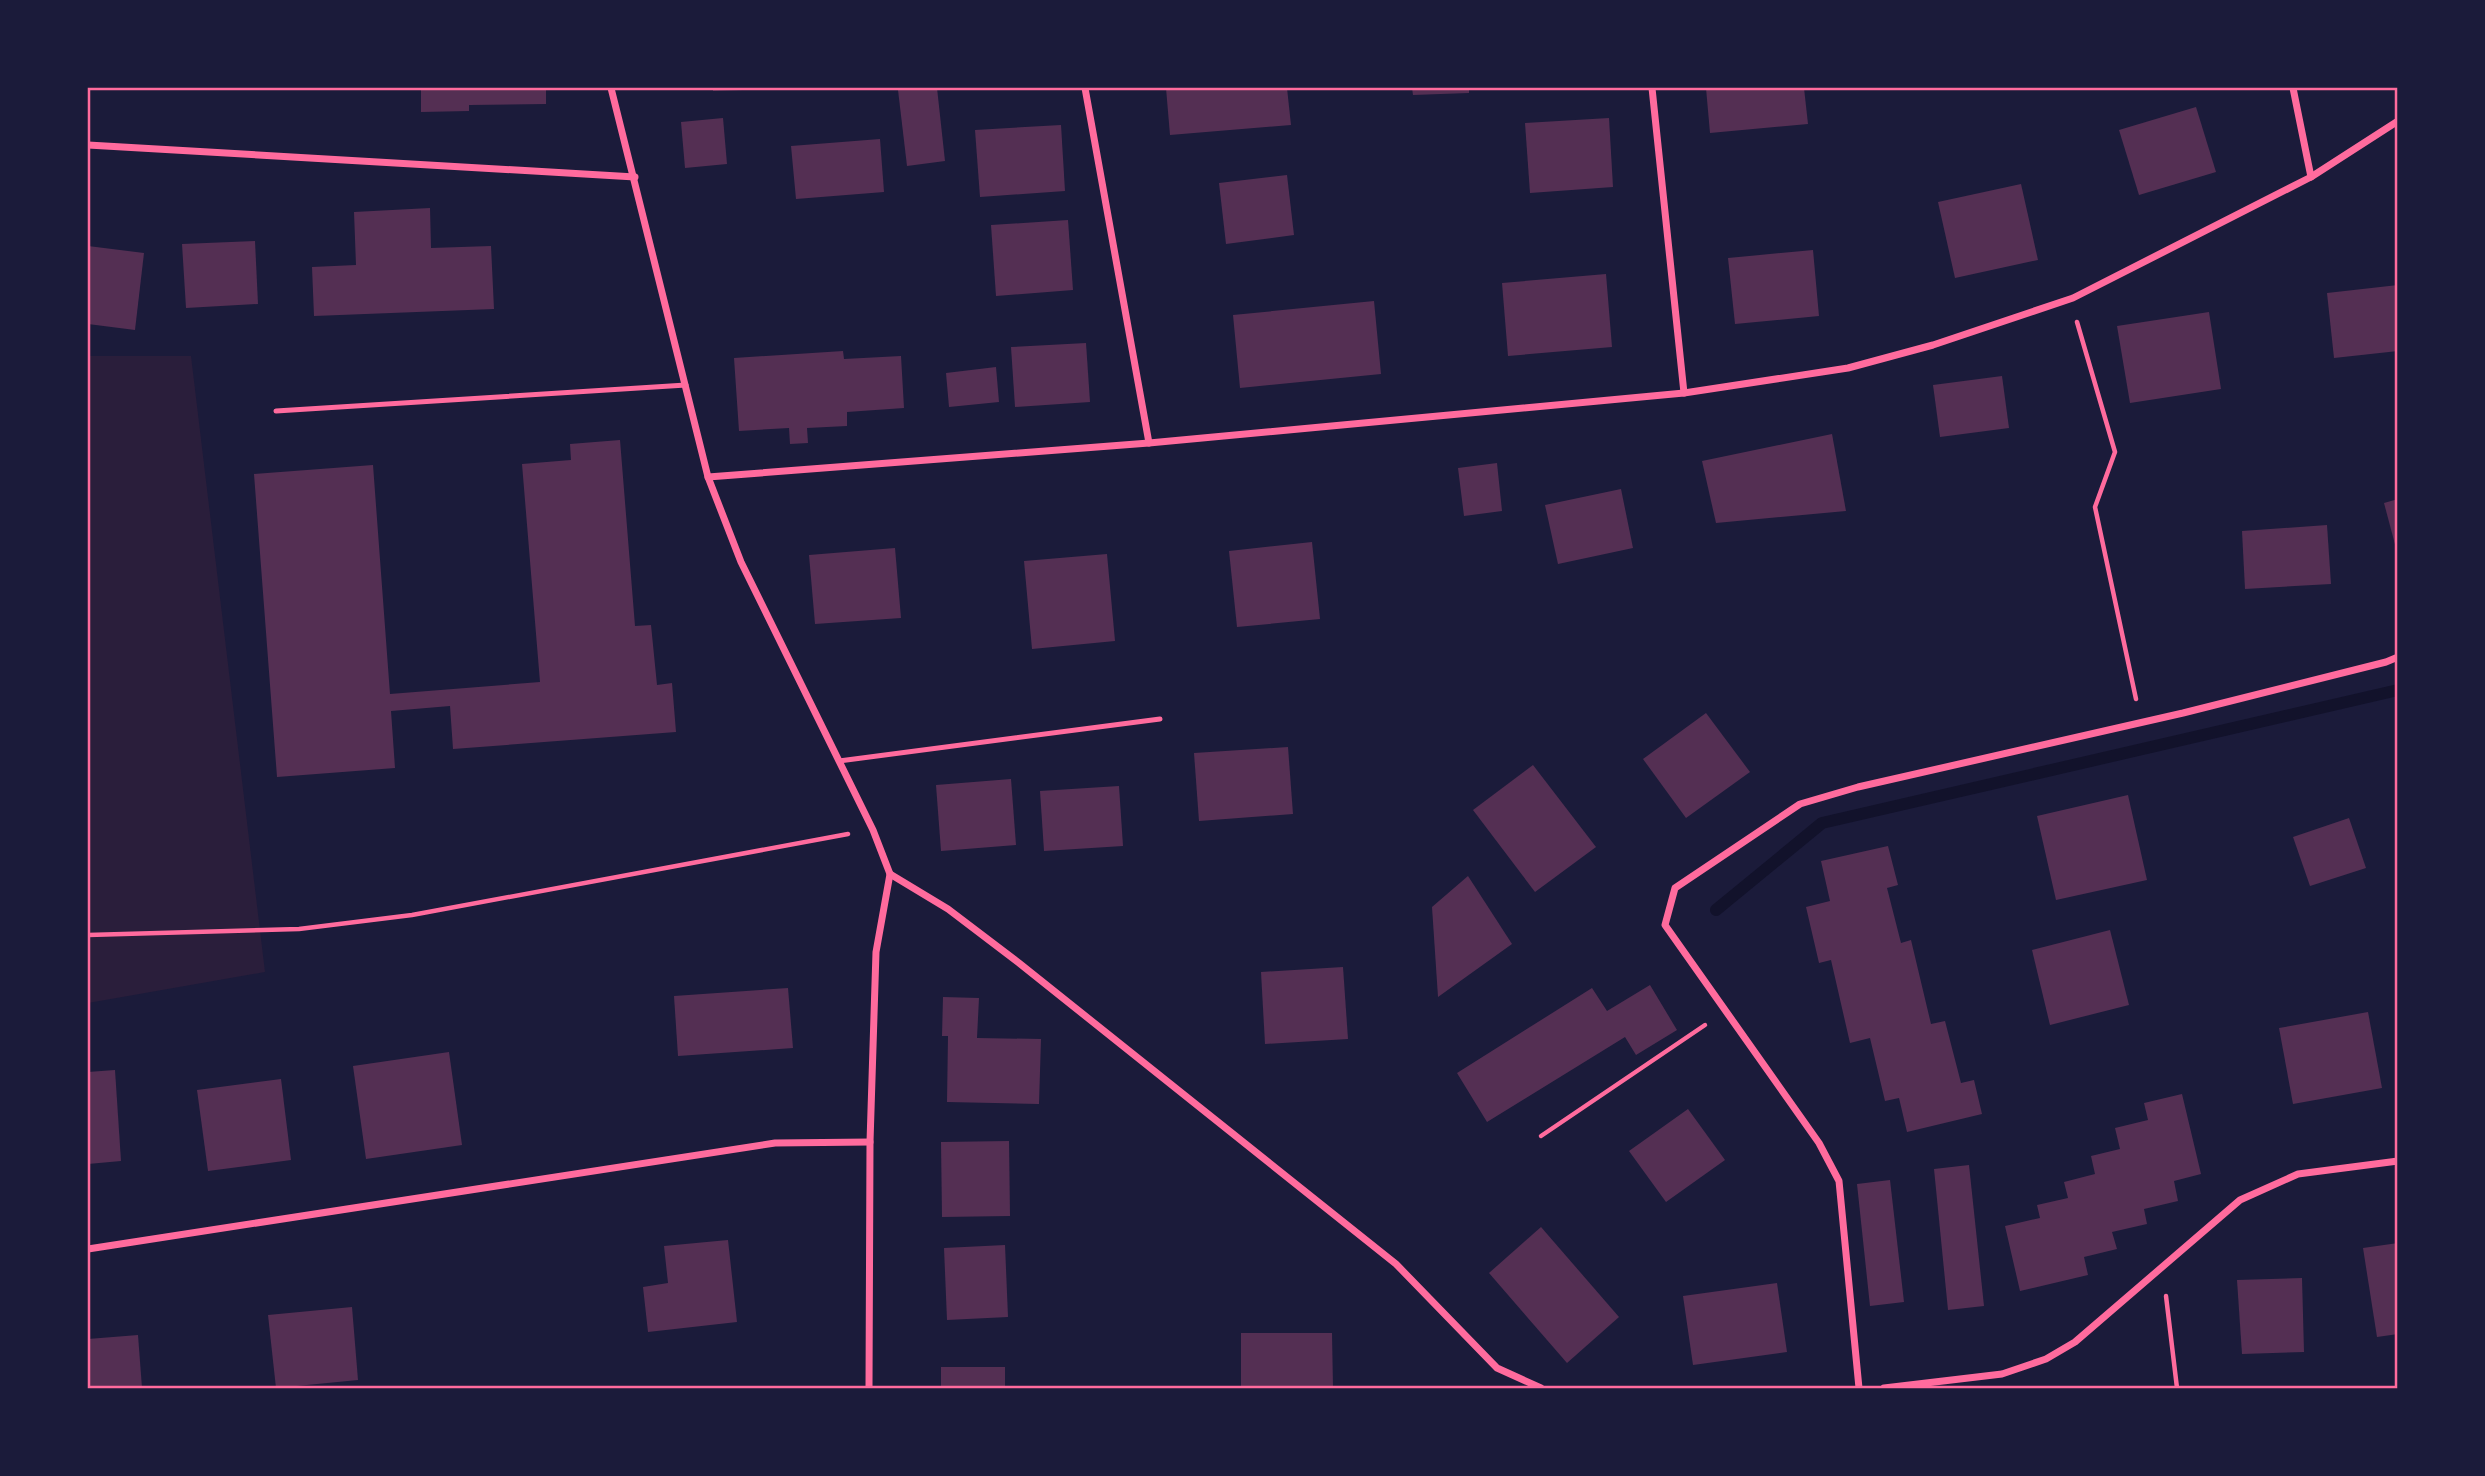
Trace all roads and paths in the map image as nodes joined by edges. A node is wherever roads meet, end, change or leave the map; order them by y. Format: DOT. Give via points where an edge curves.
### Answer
graph roads {
  1 [pos="611,88"];
  2 [pos="1085,88"];
  3 [pos="1652,88"];
  4 [pos="2293,88"];
  5 [pos="2398,121"];
  6 [pos="88,145"];
  7 [pos="635,177"];
  8 [pos="2311,177"];
  9 [pos="2073,298"];
  10 [pos="686,386"];
  11 [pos="1684,393"];
  12 [pos="276,411"];
  13 [pos="1149,443"];
  14 [pos="708,477"];
  15 [pos="2398,657"];
  16 [pos="1160,719"];
  17 [pos="2141,721"];
  18 [pos="839,761"];
  19 [pos="873,830"];
  20 [pos="890,874"];
  21 [pos="88,935"];
  22 [pos="1726,1010"];
  23 [pos="1541,1136"];
  24 [pos="870,1142"];
  25 [pos="2398,1160"];
  26 [pos="88,1249"];
  27 [pos="2163,1268"];
  28 [pos="869,1388"];
  29 [pos="1541,1388"];
  30 [pos="1859,1388"];
  31 [pos="1884,1388"];
  32 [pos="2177,1388"];
  1 -- 7 [label="street"];
  2 -- 13 [label="street"];
  3 -- 11 [label="street"];
  4 -- 8 [label="street"];
  5 -- 8 [label="street"];
  6 -- 7 [label="street"];
  7 -- 10 [label="street"];
  8 -- 9 [label="street"];
  9 -- 11 [label="street" via="1848,368"];
  9 -- 17 [label="path" via="2115,452 2095,507"];
  10 -- 12 [label="lane"];
  10 -- 14 [label="street"];
  11 -- 13 [label="street"];
  13 -- 14 [label="street"];
  14 -- 18 [label="street" via="741,562"];
  15 -- 17 [label="street"];
  16 -- 18 [label="lane"];
  17 -- 22 [label="street" via="1800,804 1675,888 1665,925"];
  18 -- 19 [label="street"];
  19 -- 20 [label="street"];
  19 -- 21 [label="path" via="412,915 299,929"];
  20 -- 24 [label="street" via="876,952"];
  20 -- 29 [label="street" via="948,909 1019,963 1385,1256 1497,1368"];
  22 -- 23 [label="path"];
  22 -- 30 [label="street" via="1819,1143 1839,1181"];
  24 -- 26 [label="street" via="775,1143"];
  24 -- 28 [label="street"];
  25 -- 27 [label="street" via="2298,1174 2240,1200"];
  27 -- 31 [label="street" via="2075,1342 2046,1359 2002,1374"];
  27 -- 32 [label="path"];
}
